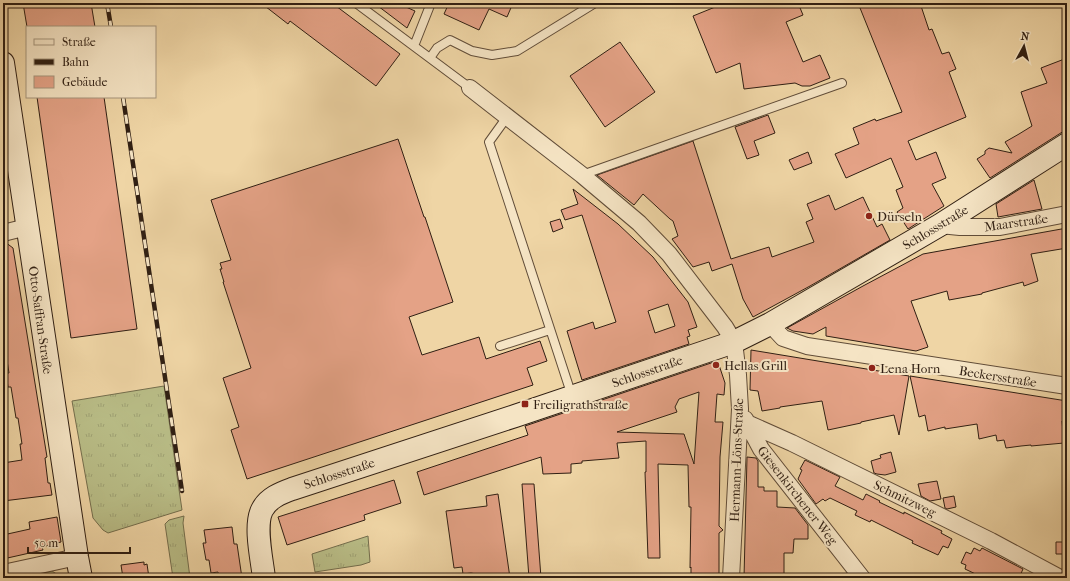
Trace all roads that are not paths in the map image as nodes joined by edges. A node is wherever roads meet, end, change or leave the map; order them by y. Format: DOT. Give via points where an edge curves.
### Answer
graph roads {
  1 [pos="356,3"];
  2 [pos="431,3"];
  3 [pos="595,3"];
  4 [pos="414,46"];
  5 [pos="430,58"];
  6 [pos="3,63"];
  7 [pos="842,83"];
  8 [pos="470,88"];
  9 [pos="507,117"];
  10 [pos="1067,144"];
  11 [pos="582,175"];
  12 [pos="1067,214"];
  13 [pos="940,225"];
  14 [pos="28,227"];
  15 [pos="3,233"];
  16 [pos="770,324"];
  17 [pos="550,330"];
  18 [pos="734,342"];
  19 [pos="500,346"];
  20 [pos="1067,386"];
  21 [pos="572,396"];
  22 [pos="743,416"];
  23 [pos="77,556"];
  24 [pos="3,573"];
  25 [pos="81,578"];
  26 [pos="264,578"];
  27 [pos="731,578"];
  28 [pos="862,578"];
  29 [pos="1060,578"];
  1 -- 4 [label="lane"];
  2 -- 4 [label="lane"];
  3 -- 5 [label="lane" via="517,51 492,55 472,52 450,40 437,48"];
  4 -- 5 [label="lane"];
  5 -- 8 [label="lane"];
  6 -- 14 [label="street, Otto-Saffran-Straße"];
  7 -- 11 [label="lane"];
  8 -- 9 [label="street"];
  9 -- 11 [label="street"];
  9 -- 17 [label="lane" via="489,142"];
  10 -- 13 [label="street, Schlossstraße"];
  11 -- 18 [label="street" via="639,223 670,254 726,327"];
  12 -- 13 [label="street, Maarstraße" via="1000,227"];
  13 -- 16 [label="street, Schlossstraße"];
  14 -- 15 [label="street"];
  14 -- 23 [label="street, Otto-Saffran-Straße"];
  16 -- 18 [label="street, Schlossstraße"];
  16 -- 20 [label="street, Beckersstraße" via="783,338 808,346"];
  17 -- 19 [label="lane"];
  17 -- 21 [label="lane"];
  18 -- 21 [label="street, Schlossstraße"];
  18 -- 22 [label="street, Hermann-Löns-Straße"];
  21 -- 26 [label="street, Schlossstraße" via="277,495 262,510 260,520"];
  22 -- 27 [label="street, Hermann-Löns-Straße"];
  22 -- 28 [label="street, Giesenkirchener Weg" via="761,449"];
  22 -- 29 [label="street, Schmitzweg"];
  23 -- 24 [label="street"];
  23 -- 25 [label="street, Otto-Saffran-Straße"];
}
